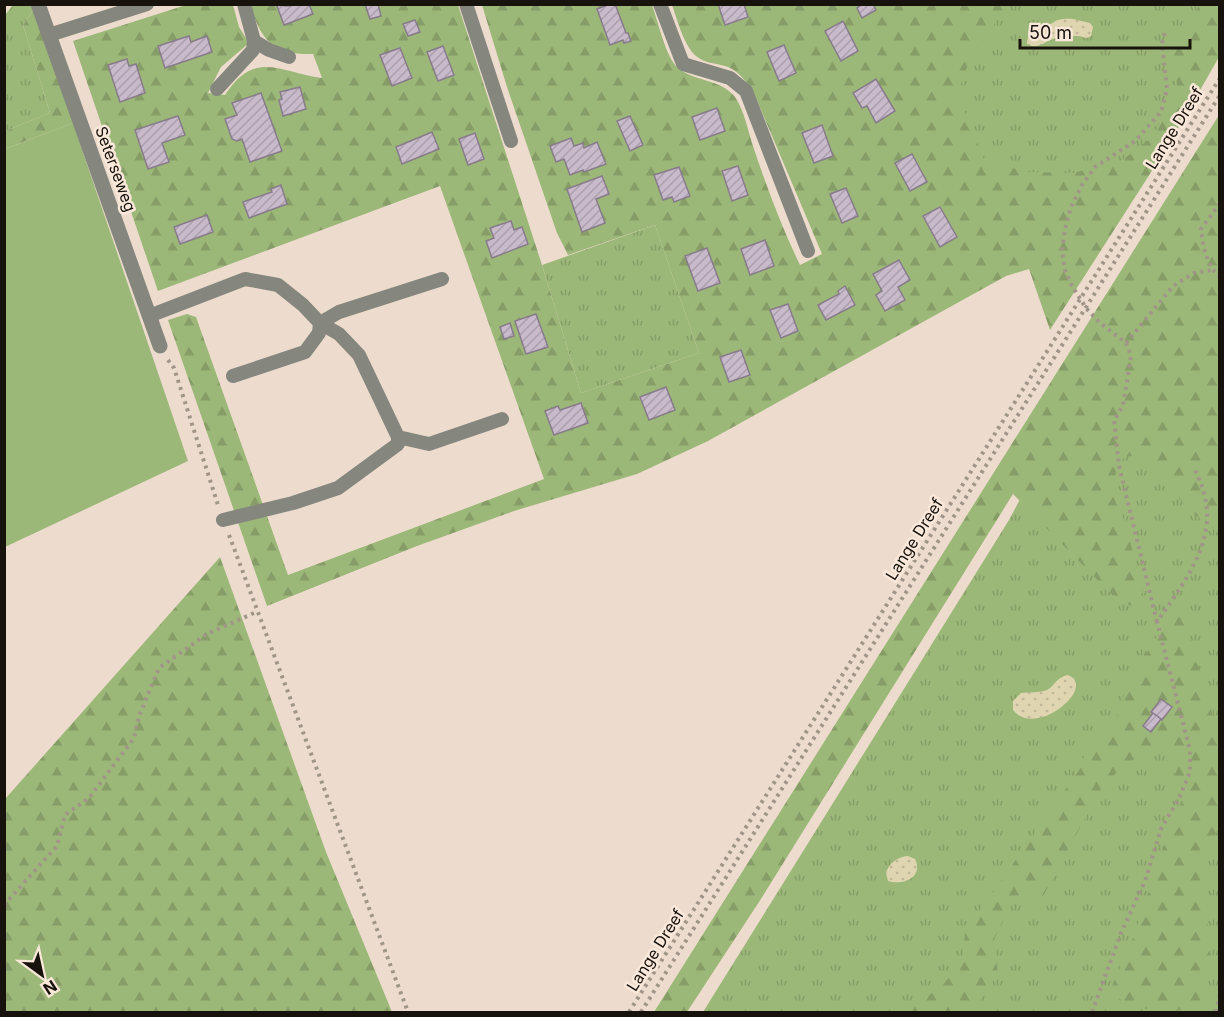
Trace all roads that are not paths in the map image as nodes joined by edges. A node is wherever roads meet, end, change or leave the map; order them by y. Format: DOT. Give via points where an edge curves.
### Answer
graph roads {
  1 [pos="38,4"];
  2 [pos="147,4"];
  3 [pos="244,4"];
  4 [pos="466,4"];
  5 [pos="660,4"];
  6 [pos="49,35"];
  7 [pos="254,41"];
  8 [pos="289,57"];
  9 [pos="217,89"];
  10 [pos="511,141"];
  11 [pos="808,251"];
  12 [pos="442,279"];
  13 [pos="149,316"];
  14 [pos="320,322"];
  15 [pos="160,346"];
  16 [pos="233,376"];
  17 [pos="502,419"];
  18 [pos="398,437"];
  19 [pos="223,520"];
  1 -- 6 [label="street, Seterseweg"];
  2 -- 6 [label="lane"];
  3 -- 7 [label="lane"];
  4 -- 10 [label="lane"];
  5 -- 11 [label="lane" via="683,64 730,78 746,91"];
  6 -- 13 [label="street, Seterseweg"];
  7 -- 8 [label="lane"];
  7 -- 9 [label="lane" via="253,50"];
  12 -- 14 [label="lane" via="339,312"];
  13 -- 14 [label="lane" via="245,279 279,285"];
  13 -- 15 [label="street, Seterseweg"];
  14 -- 16 [label="lane" via="319,333 305,352"];
  14 -- 18 [label="lane" via="339,334 359,355"];
  17 -- 18 [label="lane" via="429,444"];
  18 -- 19 [label="lane" via="398,444 338,488"];
}
